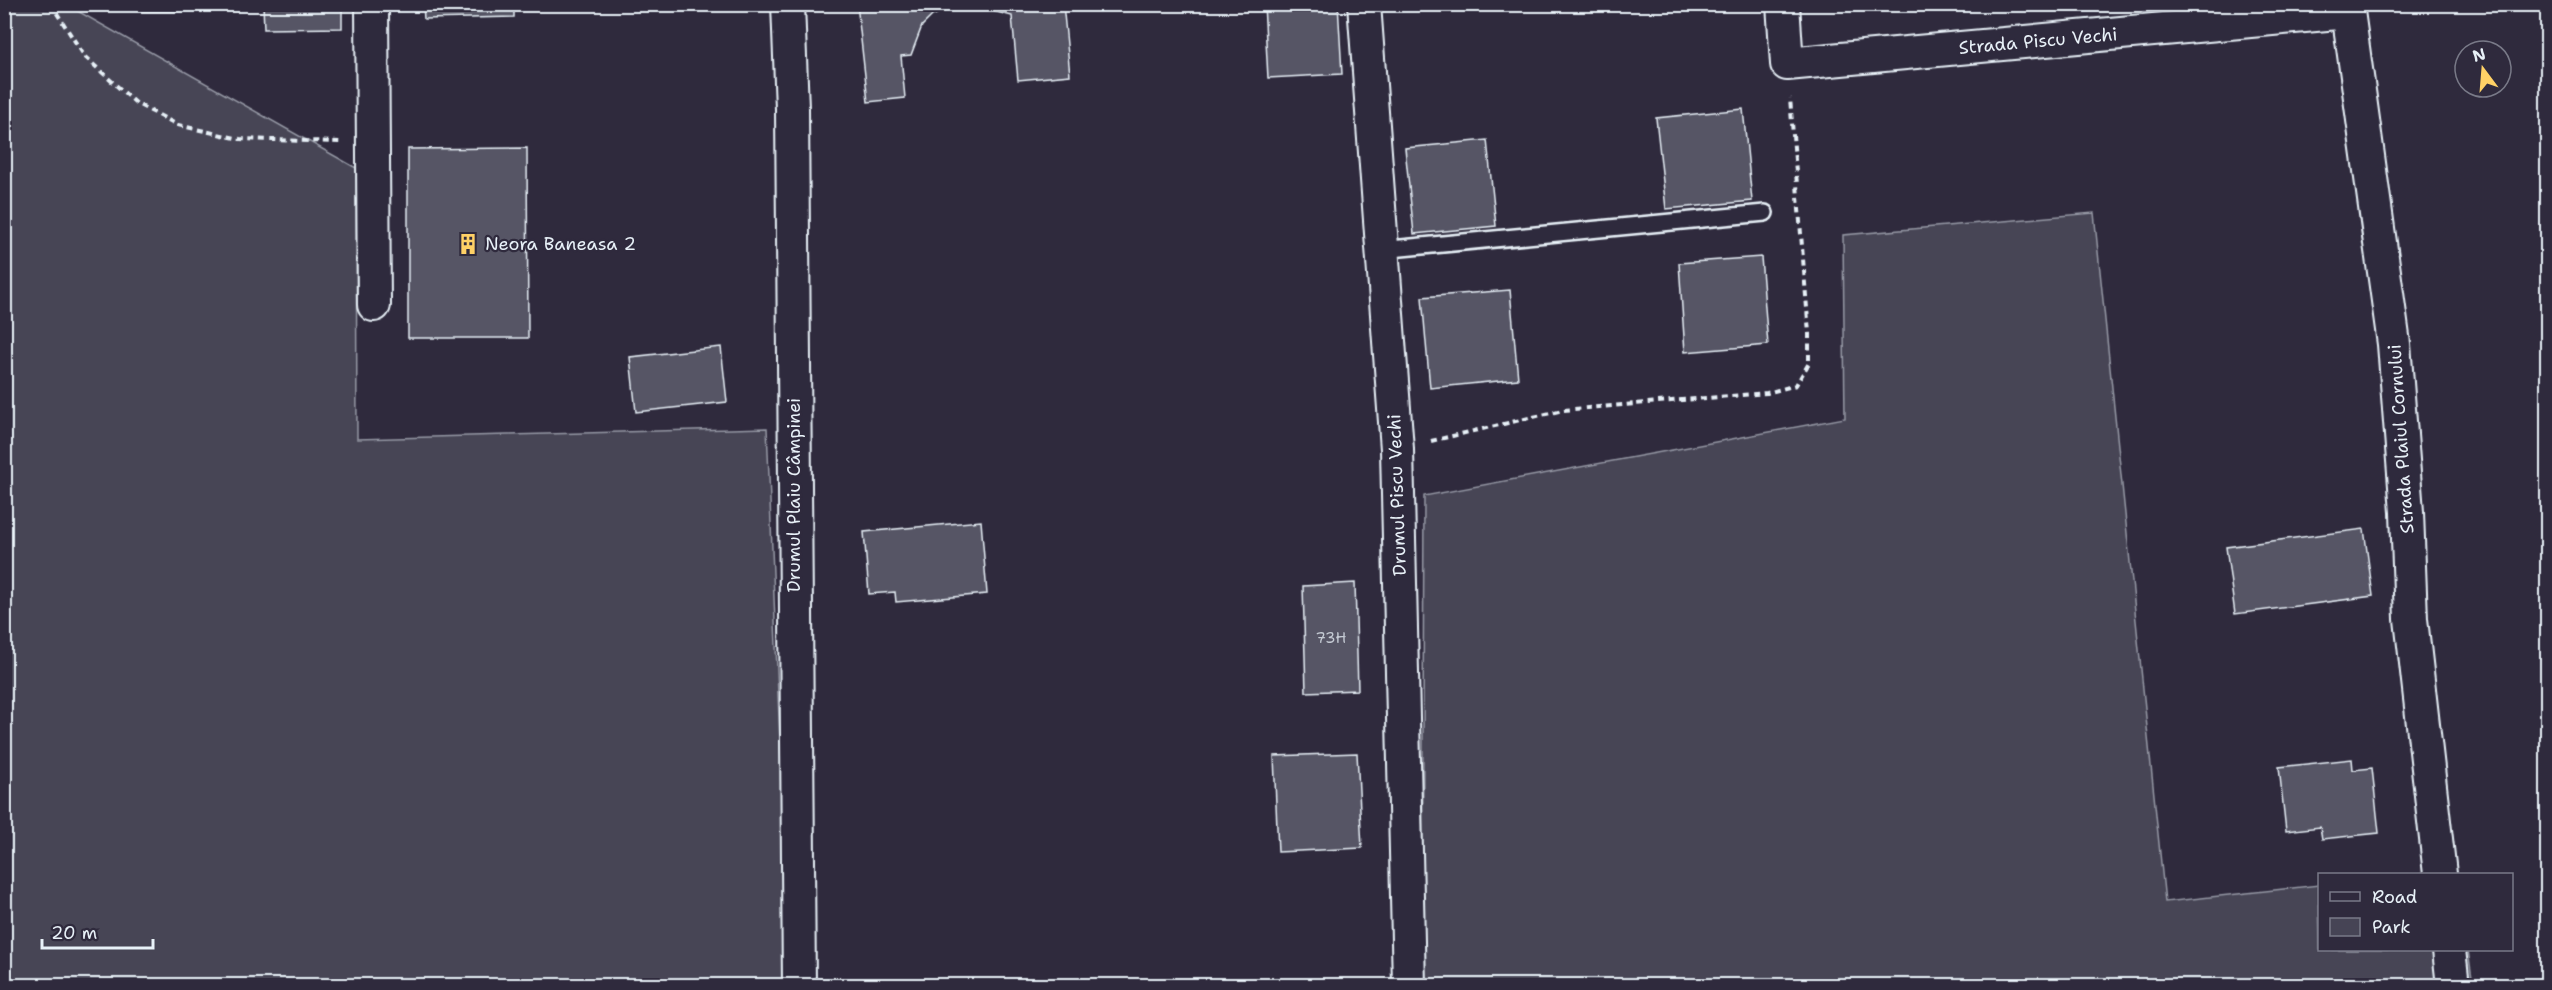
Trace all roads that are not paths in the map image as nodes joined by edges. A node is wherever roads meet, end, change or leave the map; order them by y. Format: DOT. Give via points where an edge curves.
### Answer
graph roads {
  1 [pos="372,4"];
  2 [pos="788,4"];
  3 [pos="1364,4"];
  4 [pos="1783,4"];
  5 [pos="2348,8"];
  6 [pos="1765,213"];
  7 [pos="1381,253"];
  8 [pos="374,305"];
  9 [pos="2440,873"];
  10 [pos="2449,951"];
  11 [pos="799,986"];
  12 [pos="1409,986"];
  13 [pos="2453,986"];
  1 -- 8 [label="street"];
  2 -- 11 [label="street, Drumul Plaiu Câmpinei"];
  3 -- 7 [label="street, Drumul Piscu Vechi"];
  4 -- 5 [label="street, Strada Piscu Vechi" via="1787,64"];
  5 -- 9 [label="street, Strada Plaiul Cornului" via="2394,344 2411,619"];
  6 -- 7 [label="lane"];
  7 -- 12 [label="street, Drumul Piscu Vechi" via="1397,449"];
  10 -- 13 [label="street"];
}
